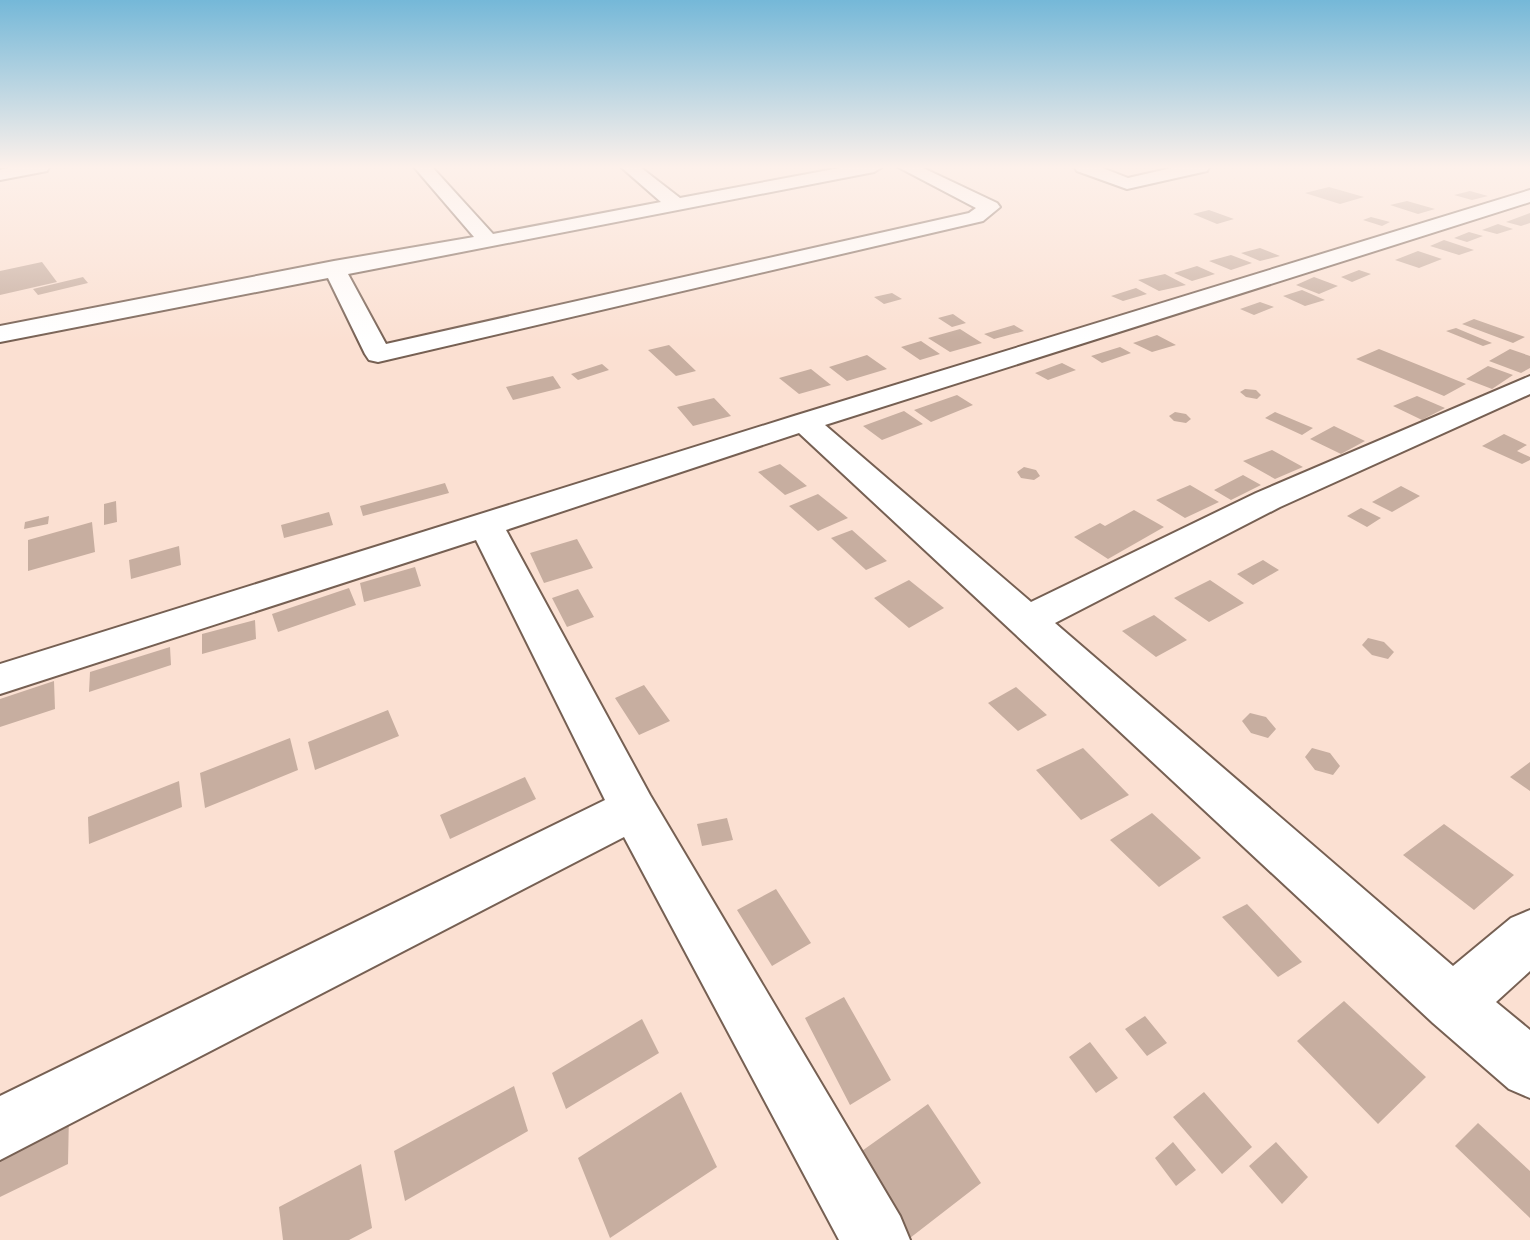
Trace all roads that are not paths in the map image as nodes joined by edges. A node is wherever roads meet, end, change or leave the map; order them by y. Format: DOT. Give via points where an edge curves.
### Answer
graph roads {
  1 [pos="473,225"];
  2 [pos="571,225"];
  3 [pos="938,225"];
  4 [pos="1437,225"];
  5 [pos="486,240"];
  6 [pos="334,268"];
  7 [pos="0,334"];
  8 [pos="1530,384"];
  9 [pos="804,422"];
  10 [pos="486,525"];
  11 [pos="1028,620"];
  12 [pos="0,679"];
  13 [pos="634,809"];
  14 [pos="1530,936"];
  15 [pos="1454,1003"];
  16 [pos="1530,1068"];
  17 [pos="0,1129"];
  18 [pos="876,1240"];
  1 -- 5 [label="street"];
  2 -- 5 [label="street"];
  3 -- 6 [label="street" via="378,354"];
  4 -- 9 [label="street"];
  5 -- 6 [label="street"];
  6 -- 7 [label="street"];
  8 -- 11 [label="street" via="1268,500"];
  9 -- 10 [label="street"];
  9 -- 11 [label="street"];
  10 -- 12 [label="street"];
  10 -- 13 [label="street"];
  11 -- 15 [label="street"];
  13 -- 17 [label="street"];
  13 -- 18 [label="street"];
  14 -- 15 [label="street"];
  15 -- 16 [label="street"];
}
